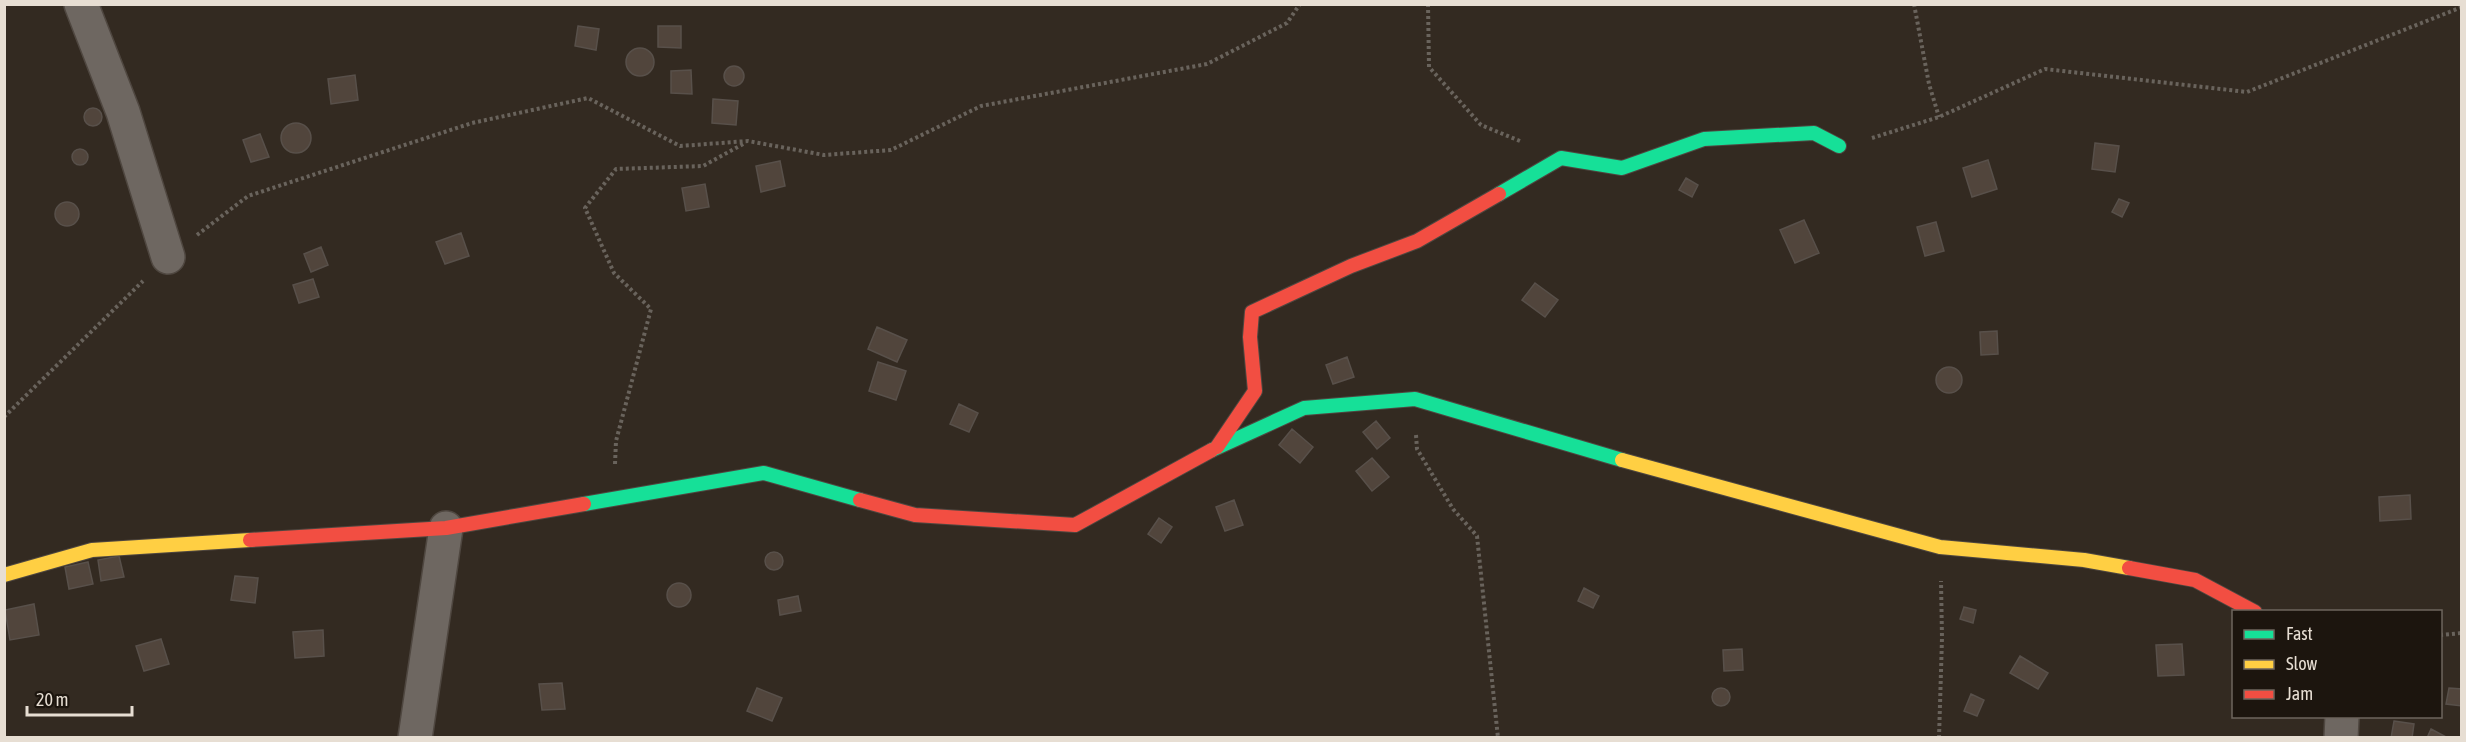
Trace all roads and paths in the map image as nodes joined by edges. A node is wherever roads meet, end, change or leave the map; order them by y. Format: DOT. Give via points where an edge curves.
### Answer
graph roads {
  1 [pos="81,4"];
  2 [pos="1300,4"];
  3 [pos="1428,4"];
  4 [pos="1914,4"];
  5 [pos="2462,7"];
  6 [pos="1940,117"];
  7 [pos="748,141"];
  8 [pos="1839,146"];
  9 [pos="1560,158"];
  10 [pos="168,257"];
  11 [pos="1415,399"];
  12 [pos="4,417"];
  13 [pos="1217,447"];
  14 [pos="614,501"];
  15 [pos="446,528"];
  16 [pos="1940,547"];
  17 [pos="4,575"];
  18 [pos="2251,610"];
  19 [pos="2462,633"];
  20 [pos="2442,635"];
  21 [pos="2342,718"];
  22 [pos="415,738"];
  23 [pos="1498,738"];
  24 [pos="1939,738"];
  25 [pos="2341,738"];
  1 -- 10 [label="street" via="123,112"];
  2 -- 7 [label="path" via="1287,23 1207,64 981,106 891,150 824,155"];
  3 -- 9 [label="path" via="1430,67 1481,125"];
  4 -- 6 [label="path" via="1929,84"];
  5 -- 6 [label="path" via="2247,92 2045,69"];
  6 -- 8 [label="path"];
  7 -- 10 [label="path" via="680,146 588,98 472,123 248,196"];
  7 -- 14 [label="path" via="703,166 616,169 585,208 614,273 651,309 616,441"];
  8 -- 9 [label="street" via="1814,133 1704,140 1622,168"];
  9 -- 13 [label="street" via="1417,241 1351,266 1252,312 1255,391"];
  10 -- 12 [label="path"];
  11 -- 13 [label="street" via="1304,408"];
  11 -- 16 [label="street"];
  11 -- 23 [label="path" via="1417,449 1453,509 1477,536"];
  13 -- 14 [label="street" via="1075,525 915,515 764,473"];
  14 -- 15 [label="street"];
  15 -- 17 [label="street" via="92,550"];
  15 -- 22 [label="street"];
  16 -- 18 [label="street" via="2084,560 2195,580"];
  16 -- 24 [label="path"];
  19 -- 20 [label="path"];
  21 -- 25 [label="street"];
}
